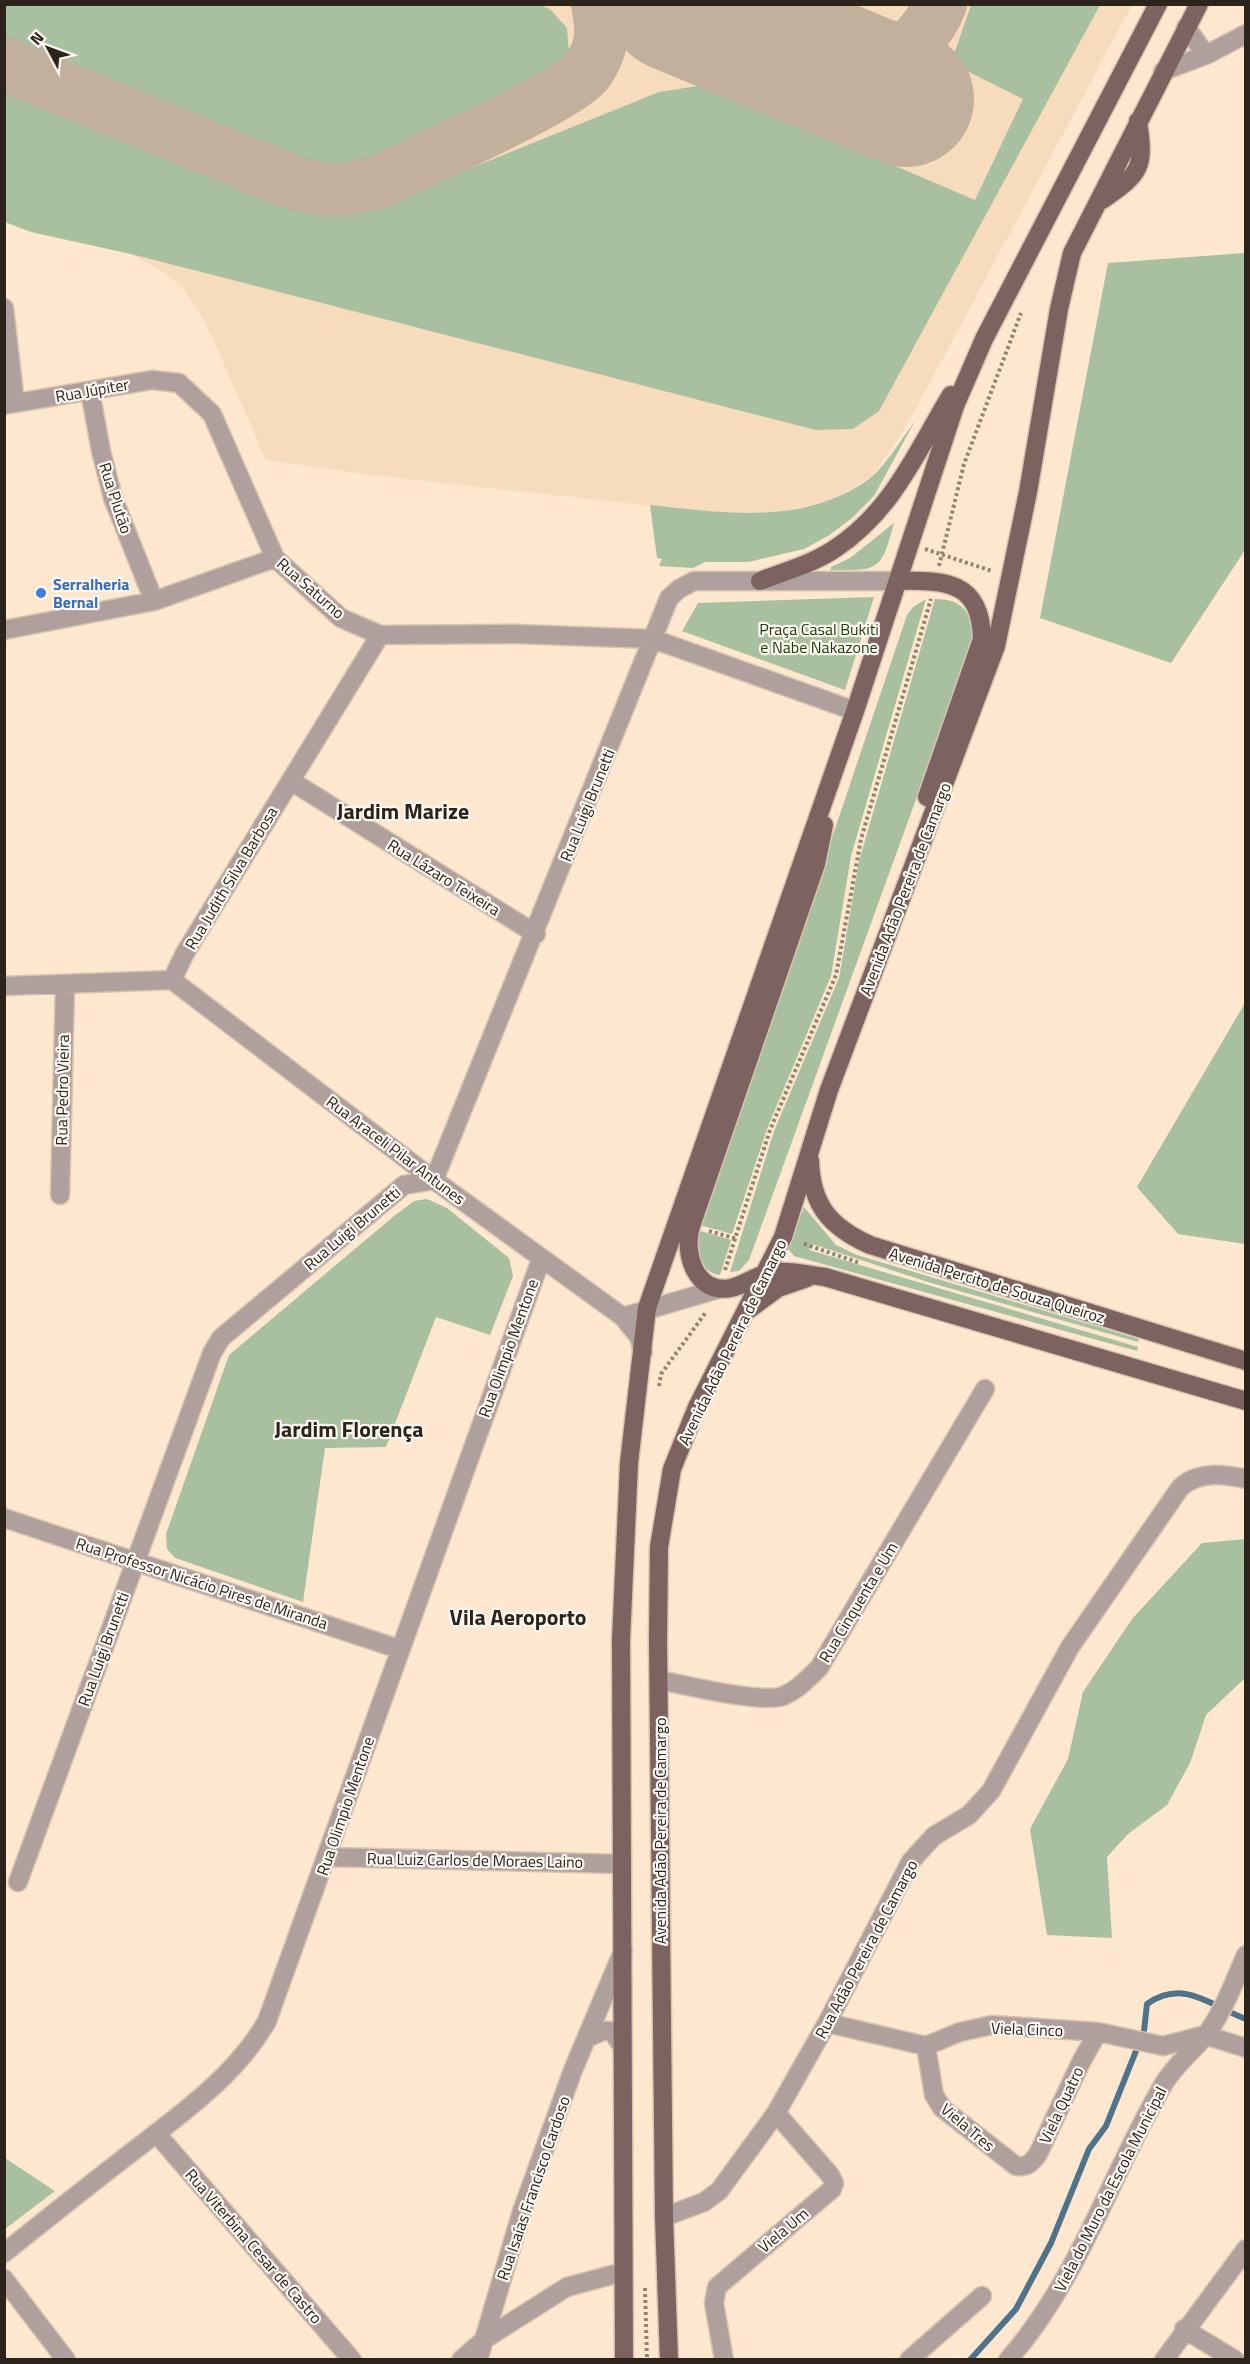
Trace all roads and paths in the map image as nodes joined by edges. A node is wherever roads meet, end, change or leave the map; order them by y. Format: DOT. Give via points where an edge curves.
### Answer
graph roads {
  1 [pos="1158,4"];
  2 [pos="1199,4"];
  3 [pos="1186,27"];
  4 [pos="1245,34"];
  5 [pos="1206,55"];
  6 [pos="1163,71"];
  7 [pos="1024,304"];
  8 [pos="4,308"];
  9 [pos="984,339"];
  10 [pos="178,383"];
  11 [pos="90,391"];
  12 [pos="10,404"];
  13 [pos="910,545"];
  14 [pos="942,554"];
  15 [pos="275,558"];
  16 [pos="998,573"];
  17 [pos="936,580"];
  18 [pos="760,581"];
  19 [pos="898,581"];
  20 [pos="669,598"];
  21 [pos="154,601"];
  22 [pos="882,629"];
  23 [pos="4,630"];
  24 [pos="380,635"];
  25 [pos="653,639"];
  26 [pos="688,652"];
  27 [pos="855,711"];
  28 [pos="838,759"];
  29 [pos="291,781"];
  30 [pos="906,887"];
  31 [pos="536,934"];
  32 [pos="172,980"];
  33 [pos="65,984"];
  34 [pos="4,986"];
  35 [pos="810,1146"];
  36 [pos="434,1180"];
  37 [pos="60,1195"];
  38 [pos="541,1258"];
  39 [pos="764,1273"];
  40 [pos="818,1276"];
  41 [pos="718,1288"];
  42 [pos="647,1308"];
  43 [pos="743,1316"];
  44 [pos="623,1317"];
  45 [pos="643,1352"];
  46 [pos="1245,1361"];
  47 [pos="985,1389"];
  48 [pos="1245,1401"];
  49 [pos="1245,1479"];
  50 [pos="4,1518"];
  51 [pos="135,1560"];
  52 [pos="399,1650"];
  53 [pos="659,1680"];
  54 [pos="327,1857"];
  55 [pos="622,1864"];
  56 [pos="18,1882"];
  57 [pos="624,1949"];
  58 [pos="1245,1955"];
  59 [pos="827,2022"];
  60 [pos="1098,2032"];
  61 [pos="1205,2035"];
  62 [pos="587,2038"];
  63 [pos="622,2046"];
  64 [pos="927,2046"];
  65 [pos="1245,2048"];
  66 [pos="776,2113"];
  67 [pos="156,2133"];
  68 [pos="1016,2166"];
  69 [pos="664,2217"];
  70 [pos="1245,2249"];
  71 [pos="4,2253"];
  72 [pos="623,2272"];
  73 [pos="4,2279"];
  74 [pos="982,2296"];
  75 [pos="1184,2329"];
  76 [pos="485,2339"];
  77 [pos="66,2360"];
  78 [pos="352,2360"];
  79 [pos="460,2360"];
  80 [pos="478,2360"];
  81 [pos="624,2360"];
  82 [pos="669,2360"];
  83 [pos="724,2360"];
  84 [pos="909,2360"];
  85 [pos="1008,2360"];
  86 [pos="1164,2360"];
  87 [pos="1235,2360"];
  1 -- 9 [label="main road"];
  2 -- 3 [label="main road, Avenida Adão Pereira de Camargo"];
  3 -- 5 [label="street"];
  3 -- 6 [label="main road, Avenida Adão Pereira de Camargo"];
  4 -- 5 [label="street"];
  5 -- 6 [label="street"];
  6 -- 30 [label="main road, Avenida Adão Pereira de Camargo" via="1072,253 996,646"];
  7 -- 14 [label="path" via="964,464"];
  8 -- 12 [label="street"];
  9 -- 13 [label="main road" via="938,452"];
  9 -- 18 [label="main road" via="883,507 836,549"];
  10 -- 11 [label="street, Rua Júpiter" via="152,380"];
  10 -- 15 [label="street, Rua Saturno" via="212,414"];
  11 -- 12 [label="street, Rua Júpiter"];
  11 -- 21 [label="street, Rua Plutão" via="113,498"];
  13 -- 14 [label="path"];
  13 -- 19 [label="main road"];
  14 -- 16 [label="path"];
  14 -- 17 [label="path"];
  15 -- 21 [label="street"];
  15 -- 24 [label="street, Rua Saturno" via="341,618"];
  17 -- 19 [label="main road"];
  17 -- 22 [label="main road" via="904,598"];
  17 -- 30 [label="main road" via="969,596 978,609 982,639 920,820"];
  17 -- 41 [label="path" via="861,839 836,975 771,1130"];
  18 -- 19 [label="street"];
  18 -- 20 [label="street" via="694,581"];
  19 -- 22 [label="main road"];
  20 -- 25 [label="street, Rua Luigi Brunetti"];
  20 -- 26 [label="street" via="667,624 671,636"];
  21 -- 23 [label="street"];
  22 -- 27 [label="main road"];
  24 -- 25 [label="street, Rua Saturno"];
  24 -- 29 [label="street, Rua Judith Silva Barbosa"];
  25 -- 26 [label="street"];
  25 -- 31 [label="street, Rua Luigi Brunetti"];
  26 -- 27 [label="street"];
  27 -- 28 [label="main road"];
  28 -- 41 [label="main road" via="816,864 687,1240 688,1257 697,1274"];
  28 -- 42 [label="main road"];
  29 -- 31 [label="street, Rua Lázaro Teixeira"];
  29 -- 32 [label="street, Rua Judith Silva Barbosa"];
  30 -- 35 [label="main road, Avenida Adão Pereira de Camargo"];
  31 -- 36 [label="street, Rua Luigi Brunetti"];
  32 -- 33 [label="street"];
  32 -- 36 [label="street, Rua Araceli Pilar Antunes"];
  33 -- 34 [label="street"];
  33 -- 37 [label="street, Rua Pedro Vieira"];
  35 -- 39 [label="main road, Avenida Adão Pereira de Camargo" via="783,1237"];
  35 -- 46 [label="main road, Avenida Percito de Souza Queiroz" via="811,1181 818,1203 833,1223 850,1236 881,1249"];
  36 -- 38 [label="street, Rua Araceli Pilar Antunes"];
  36 -- 51 [label="street, Rua Luigi Brunetti" via="404,1185 221,1338"];
  38 -- 44 [label="street, Rua Araceli Pilar Antunes"];
  38 -- 52 [label="street, Rua Olimpio Mentone"];
  39 -- 40 [label="main road"];
  39 -- 41 [label="main road" via="735,1287"];
  39 -- 43 [label="main road, Avenida Adão Pereira de Camargo"];
  40 -- 43 [label="main road" via="778,1288"];
  40 -- 48 [label="main road"];
  41 -- 42 [label="street"];
  42 -- 44 [label="street"];
  42 -- 45 [label="main road"];
  43 -- 53 [label="main road, Avenida Adão Pereira de Camargo" via="697,1407 672,1469 659,1547"];
  44 -- 45 [label="street, Rua Araceli Pilar Antunes" via="639,1337"];
  45 -- 55 [label="main road" via="628,1462 623,1569"];
  47 -- 53 [label="street, Rua Cinquenta e Um" via="819,1668 802,1685 782,1697 757,1698"];
  49 -- 59 [label="street, Rua Adão Pereira de Camargo" via="1210,1475 1190,1478 1180,1488 1070,1647 991,1791 969,1815 934,1836 911,1862"];
  50 -- 51 [label="street, Rua Professor Nicácio Pires de Miranda"];
  51 -- 52 [label="street, Rua Professor Nicácio Pires de Miranda"];
  51 -- 56 [label="street, Rua Luigi Brunetti"];
  52 -- 54 [label="street, Rua Olimpio Mentone"];
  53 -- 69 [label="main road, Avenida Adão Pereira de Camargo"];
  54 -- 55 [label="street, Rua Luiz Carlos de Moraes Laino"];
  54 -- 67 [label="street, Rua Olimpio Mentone" via="267,2021 254,2044 237,2064"];
  55 -- 57 [label="main road"];
  57 -- 62 [label="street, Rua Isaías Francisco Cardoso"];
  57 -- 63 [label="main road"];
  58 -- 61 [label="street, Viela do Muro da Escola Municipal" via="1231,1990"];
  59 -- 64 [label="street"];
  59 -- 66 [label="street, Rua Adão Pereira de Camargo"];
  60 -- 61 [label="street, Viela Cinco" via="1163,2046"];
  60 -- 64 [label="street, Viela Cinco" via="992,2025 960,2032"];
  60 -- 68 [label="street, Viela Quatro" via="1038,2154 1030,2164"];
  61 -- 65 [label="street"];
  61 -- 85 [label="street, Viela do Muro da Escola Municipal" via="1164,2083 1050,2305"];
  62 -- 63 [label="street" via="612,2031"];
  62 -- 76 [label="street, Rua Isaías Francisco Cardoso" via="522,2211"];
  63 -- 72 [label="main road"];
  64 -- 68 [label="street, Viela Tres" via="933,2095 942,2108"];
  66 -- 69 [label="street, Rua Adão Pereira de Camargo" via="719,2191 704,2202"];
  66 -- 83 [label="street, Viela Um" via="834,2183 832,2189 717,2287 714,2303"];
  67 -- 71 [label="street, Rua Olimpio Mentone"];
  67 -- 78 [label="street, Rua Viterbina Cesar de Castro"];
  69 -- 82 [label="main road, Avenida Adão Pereira de Camargo"];
  70 -- 75 [label="street"];
  72 -- 76 [label="street" via="567,2287"];
  72 -- 81 [label="main road"];
  73 -- 77 [label="street"];
  74 -- 84 [label="street"];
  75 -- 86 [label="street"];
  75 -- 87 [label="street"];
  76 -- 79 [label="street"];
  76 -- 80 [label="street, Rua Isaías Francisco Cardoso"];
}
